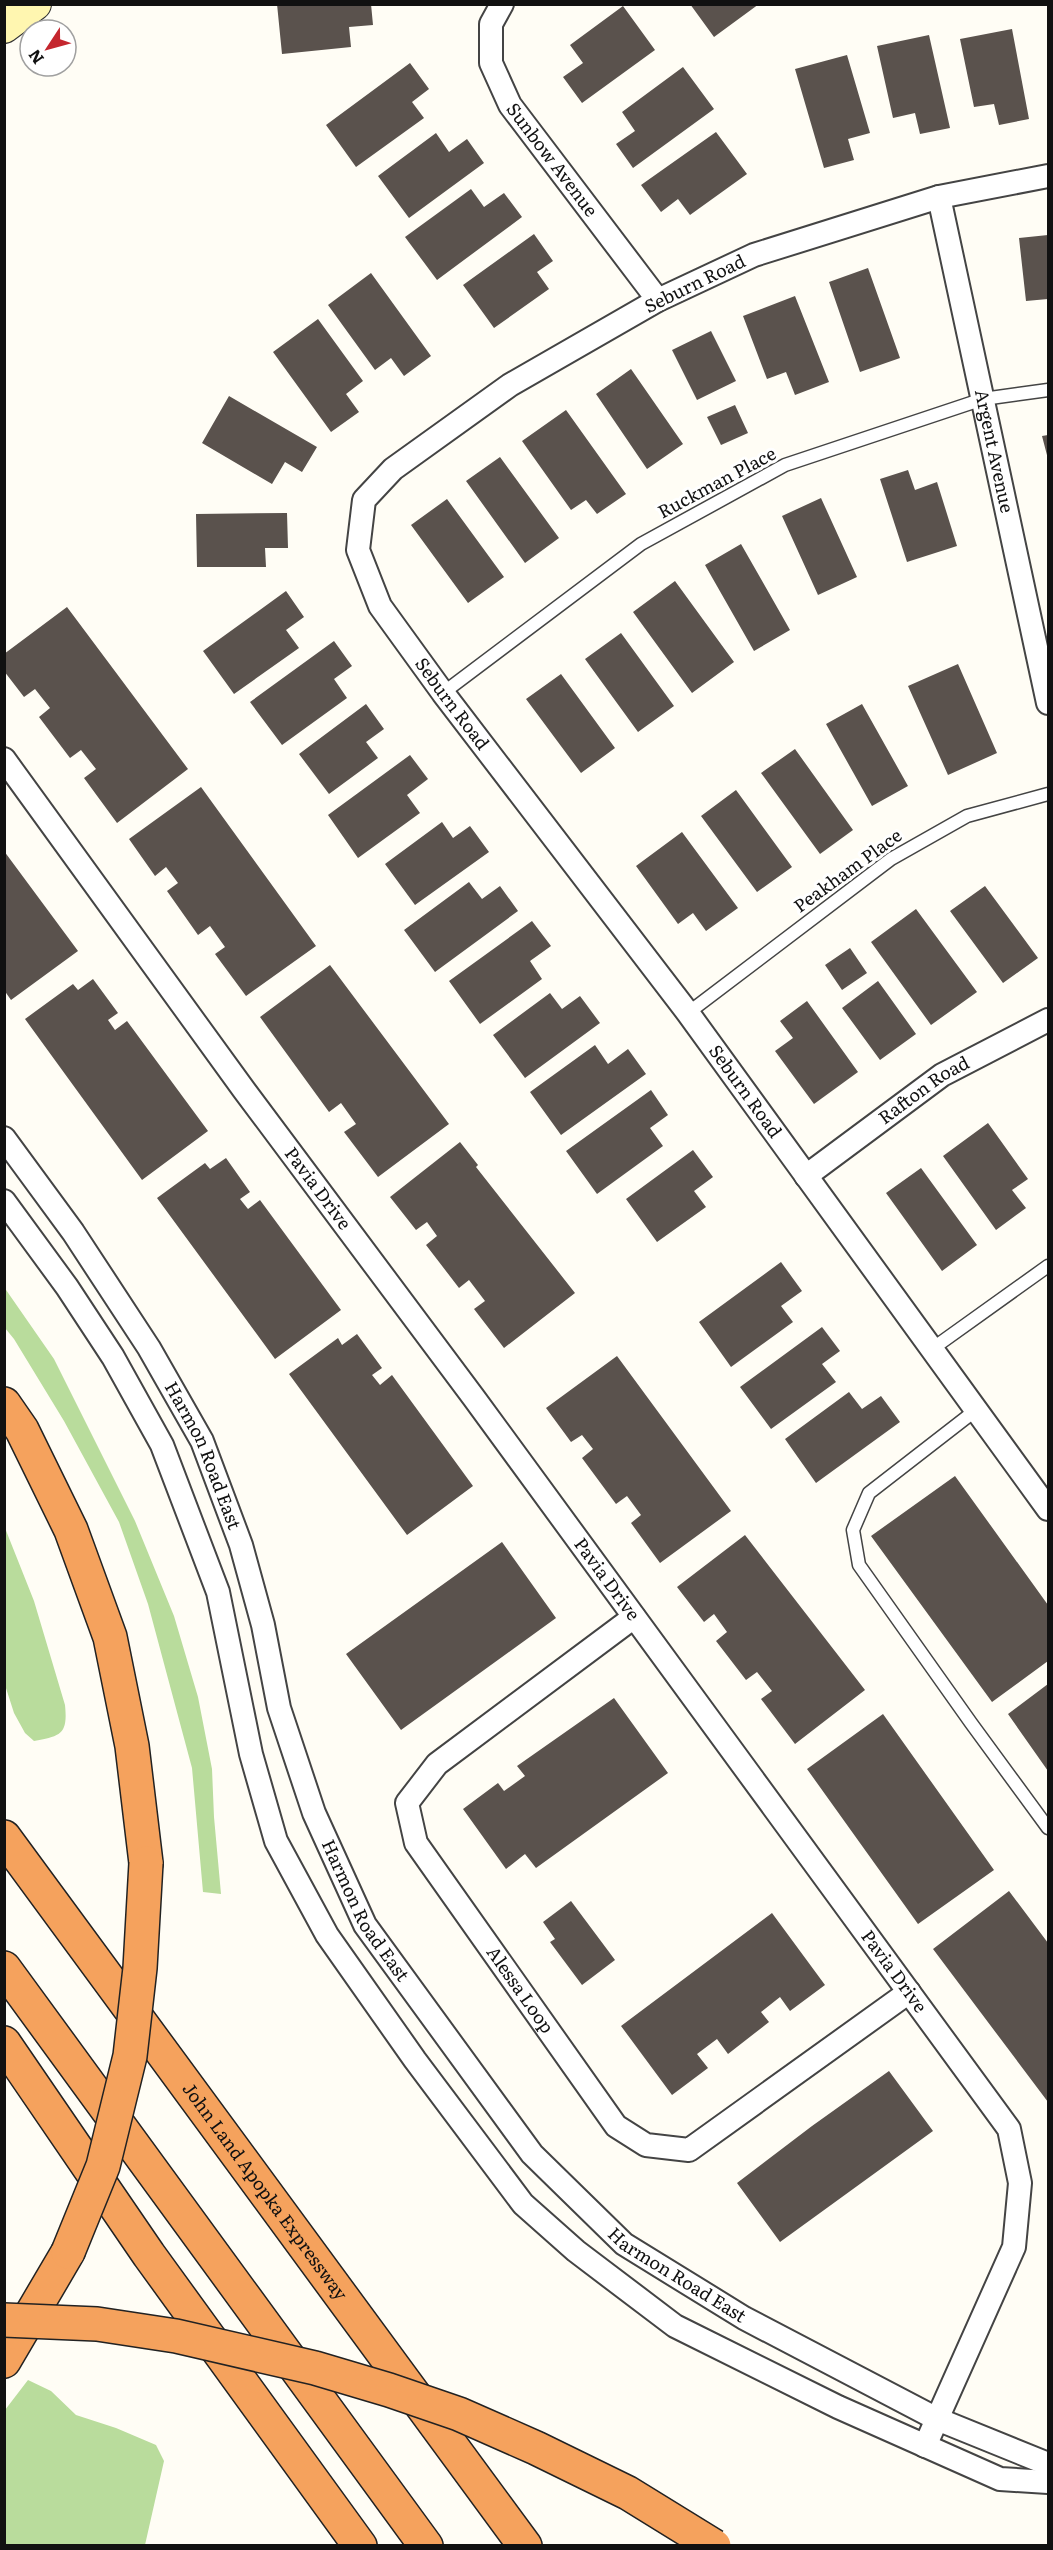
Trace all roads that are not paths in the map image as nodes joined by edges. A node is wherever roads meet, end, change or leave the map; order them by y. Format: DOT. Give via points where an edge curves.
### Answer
graph roads {
  1 [pos="35,4"];
  2 [pos="502,4"];
  3 [pos="4,27"];
  4 [pos="1048,176"];
  5 [pos="939,197"];
  6 [pos="658,300"];
  7 [pos="1048,390"];
  8 [pos="983,399"];
  9 [pos="443,693"];
  10 [pos="1048,703"];
  11 [pos="4,759"];
  12 [pos="1048,794"];
  13 [pos="688,1013"];
  14 [pos="1048,1020"];
  15 [pos="4,1138"];
  16 [pos="806,1176"];
  17 [pos="4,1201"];
  18 [pos="1048,1266"];
  19 [pos="932,1349"];
  20 [pos="4,1404"];
  21 [pos="976,1410"];
  22 [pos="1048,1509"];
  23 [pos="634,1617"];
  24 [pos="1048,1828"];
  25 [pos="4,1837"];
  26 [pos="4,1968"];
  27 [pos="909,1992"];
  28 [pos="4,2043"];
  29 [pos="4,2320"];
  30 [pos="4,2361"];
  31 [pos="937,2419"];
  32 [pos="925,2446"];
  33 [pos="1048,2464"];
  34 [pos="1048,2482"];
  35 [pos="360,2546"];
  36 [pos="426,2546"];
  37 [pos="525,2546"];
  38 [pos="714,2546"];
  1 -- 3 [label="street"];
  2 -- 6 [label="street, Sunbow Avenue" via="491,24 491,63 510,105"];
  4 -- 5 [label="street, Seburn Road"];
  5 -- 6 [label="street, Seburn Road" via="754,255"];
  5 -- 8 [label="street, Argent Avenue"];
  6 -- 9 [label="street, Seburn Road" via="510,385 393,469 364,500 358,550 380,606"];
  7 -- 8 [label="lane, Ruckman Place"];
  8 -- 9 [label="lane, Ruckman Place" via="785,465 641,544"];
  8 -- 10 [label="street, Argent Avenue"];
  9 -- 13 [label="street, Seburn Road"];
  11 -- 23 [label="street, Pavia Drive" via="243,1090"];
  12 -- 13 [label="lane, Peakham Place" via="967,816 891,859"];
  13 -- 16 [label="street, Seburn Road"];
  14 -- 16 [label="street, Rafton Road" via="942,1075"];
  15 -- 31 [label="street, Harmon Road East" via="73,1232 149,1348 202,1441 241,1545 263,1625 279,1708 314,1813 365,1925 532,2154 624,2244 744,2318"];
  16 -- 19 [label="street, Seburn Road"];
  17 -- 32 [label="street, Harmon Road East" via="113,1357 162,1446 218,1592 251,1754 276,1841 327,1935 415,2060 523,2204 675,2326"];
  18 -- 19 [label="lane"];
  19 -- 21 [label="street, Seburn Road"];
  20 -- 30 [label="highway, bridge" via="22,1430 71,1530 110,1637 132,1746 146,1863 130,2056 103,2166 68,2252"];
  21 -- 22 [label="street, Seburn Road"];
  21 -- 24 [label="lane" via="869,1493 853,1530 859,1565"];
  23 -- 27 [label="street, Pavia Drive"];
  23 -- 27 [label="street, Alessa Loop" via="437,1764 407,1803 416,1843 616,2126 645,2145 689,2150"];
  25 -- 37 [label="highway, John Land Apopka Expressway"];
  26 -- 36 [label="highway"];
  27 -- 31 [label="street, Pavia Drive" via="1009,2129 1020,2183 1014,2247"];
  28 -- 35 [label="highway" via="149,2256"];
  29 -- 38 [label="highway, bridge" via="97,2324 176,2336 315,2368 389,2390 459,2414 536,2448 628,2493"];
  31 -- 32 [label="street, Pavia Drive"];
  31 -- 33 [label="street, Harmon Road East"];
  32 -- 34 [label="street, Harmon Road East" via="1000,2479"];
}
